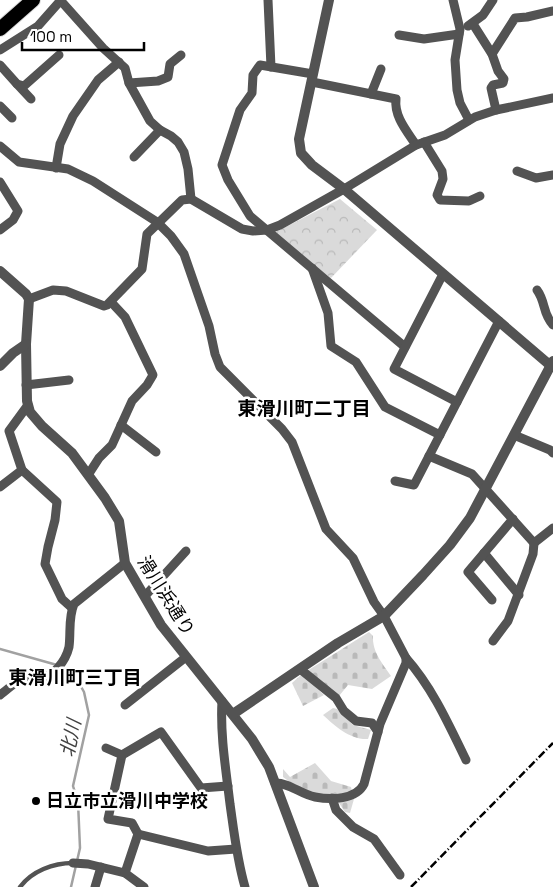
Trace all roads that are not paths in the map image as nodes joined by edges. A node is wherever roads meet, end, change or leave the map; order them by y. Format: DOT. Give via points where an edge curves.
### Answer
graph roads {
  1 [pos="33,0"];
  2 [pos="61,0"];
  3 [pos="268,0"];
  4 [pos="329,0"];
  5 [pos="452,0"];
  6 [pos="493,0"];
  7 [pos="553,11"];
  8 [pos="472,24"];
  9 [pos="0,29"];
  10 [pos="460,32"];
  11 [pos="399,35"];
  12 [pos="0,50"];
  13 [pos="492,54"];
  14 [pos="59,55"];
  15 [pos="181,55"];
  16 [pos="118,62"];
  17 [pos="0,65"];
  18 [pos="271,67"];
  19 [pos="380,69"];
  20 [pos="312,78"];
  21 [pos="129,83"];
  22 [pos="17,84"];
  23 [pos="371,94"];
  24 [pos="553,98"];
  25 [pos="31,99"];
  26 [pos="0,106"];
  27 [pos="496,110"];
  28 [pos="12,118"];
  29 [pos="469,120"];
  30 [pos="160,130"];
  31 [pos="420,143"];
  32 [pos="0,146"];
  33 [pos="134,157"];
  34 [pos="56,168"];
  35 [pos="517,171"];
  36 [pos="553,175"];
  37 [pos="0,182"];
  38 [pos="344,190"];
  39 [pos="480,196"];
  40 [pos="190,199"];
  41 [pos="157,222"];
  42 [pos="0,230"];
  43 [pos="267,230"];
  44 [pos="312,268"];
  45 [pos="0,271"];
  46 [pos="443,274"];
  47 [pos="537,290"];
  48 [pos="29,299"];
  49 [pos="111,302"];
  50 [pos="498,321"];
  51 [pos="553,325"];
  52 [pos="26,344"];
  53 [pos="405,347"];
  54 [pos="552,365"];
  55 [pos="0,366"];
  56 [pos="69,380"];
  57 [pos="26,386"];
  58 [pos="457,402"];
  59 [pos="28,405"];
  60 [pos="121,425"];
  61 [pos="440,435"];
  62 [pos="514,435"];
  63 [pos="156,452"];
  64 [pos="553,453"];
  65 [pos="429,456"];
  66 [pos="22,470"];
  67 [pos="88,475"];
  68 [pos="395,481"];
  69 [pos="0,487"];
  70 [pos="486,489"];
  71 [pos="512,519"];
  72 [pos="553,528"];
  73 [pos="534,544"];
  74 [pos="186,551"];
  75 [pos="484,553"];
  76 [pos="125,563"];
  77 [pos="519,595"];
  78 [pos="145,596"];
  79 [pos="492,600"];
  80 [pos="72,608"];
  81 [pos="384,616"];
  82 [pos="493,641"];
  83 [pos="186,657"];
  84 [pos="406,658"];
  85 [pos="300,669"];
  86 [pos="0,695"];
  87 [pos="222,701"];
  88 [pos="125,705"];
  89 [pos="233,714"];
  90 [pos="378,732"];
  91 [pos="106,748"];
  92 [pos="122,755"];
  93 [pos="466,760"];
  94 [pos="274,783"];
  95 [pos="228,786"];
  96 [pos="332,798"];
  97 [pos="138,834"];
  98 [pos="236,849"];
  99 [pos="73,864"];
  100 [pos="101,867"];
  101 [pos="125,873"];
  102 [pos="400,874"];
  103 [pos="20,887"];
  104 [pos="96,887"];
  105 [pos="144,887"];
  106 [pos="245,887"];
  107 [pos="314,887"];
  1 -- 9 [label="highway"];
  2 -- 12 [label="street" via="38,26"];
  2 -- 16 [label="street"];
  3 -- 18 [label="street"];
  4 -- 20 [label="street"];
  5 -- 10 [label="street"];
  6 -- 8 [label="street" via="483,16"];
  7 -- 13 [label="street" via="515,18"];
  8 -- 10 [label="street"];
  8 -- 13 [label="street"];
  10 -- 11 [label="street" via="424,39"];
  10 -- 29 [label="street" via="455,60 456,90"];
  13 -- 27 [label="street" via="504,79 503,83 491,88"];
  14 -- 22 [label="street" via="24,86"];
  15 -- 21 [label="street" via="170,64 168,77"];
  16 -- 21 [label="street" via="124,68"];
  16 -- 34 [label="street" via="98,80 73,116 60,144"];
  17 -- 22 [label="street"];
  18 -- 20 [label="street"];
  18 -- 43 [label="street" via="260,65 253,75 252,93 240,110 222,165 250,216"];
  19 -- 23 [label="street"];
  20 -- 23 [label="street"];
  20 -- 38 [label="street" via="299,139 301,153"];
  21 -- 30 [label="street" via="140,106"];
  22 -- 25 [label="street"];
  23 -- 31 [label="street" via="396,99 395,109"];
  24 -- 27 [label="street"];
  26 -- 28 [label="street"];
  27 -- 29 [label="street"];
  29 -- 31 [label="street" via="445,135"];
  30 -- 33 [label="street"];
  30 -- 40 [label="street" via="178,142 184,152"];
  31 -- 38 [label="street"];
  31 -- 39 [label="street" via="442,171 443,179 437,194 440,200 469,201"];
  32 -- 34 [label="street" via="19,162"];
  34 -- 41 [label="street" via="68,169 93,181"];
  35 -- 36 [label="street" via="536,178"];
  37 -- 42 [label="street" via="18,211 13,220"];
  38 -- 43 [label="street"];
  38 -- 46 [label="street"];
  40 -- 41 [label="street" via="182,200"];
  40 -- 43 [label="street" via="242,229"];
  41 -- 49 [label="street" via="147,234 142,268"];
  41 -- 81 [label="street" via="184,254 220,367 292,442 326,529 353,558"];
  43 -- 44 [label="street"];
  44 -- 53 [label="street"];
  44 -- 61 [label="street" via="328,313 332,346 356,362 385,407"];
  45 -- 48 [label="street"];
  46 -- 50 [label="street"];
  46 -- 53 [label="street"];
  47 -- 51 [label="street" via="542,296 546,317"];
  48 -- 49 [label="street" via="53,290 66,291 104,306"];
  48 -- 52 [label="street, 滑川浜通り"];
  49 -- 60 [label="street" via="125,317 153,375 132,401"];
  50 -- 54 [label="street"];
  50 -- 58 [label="street"];
  52 -- 55 [label="street"];
  52 -- 57 [label="street, 滑川浜通り"];
  53 -- 58 [label="street" via="394,369"];
  54 -- 62 [label="street"];
  56 -- 57 [label="street"];
  57 -- 59 [label="street, 滑川浜通り"];
  58 -- 61 [label="street"];
  59 -- 66 [label="street" via="9,431"];
  59 -- 67 [label="street, 滑川浜通り" via="42,426 72,453"];
  60 -- 63 [label="street"];
  60 -- 67 [label="street" via="112,445"];
  61 -- 65 [label="street"];
  62 -- 64 [label="street"];
  62 -- 70 [label="street"];
  65 -- 68 [label="street" via="414,485"];
  65 -- 70 [label="street" via="472,474"];
  66 -- 69 [label="street"];
  66 -- 80 [label="street" via="57,502 45,564 62,599"];
  67 -- 76 [label="street, 滑川浜通り" via="118,521"];
  70 -- 71 [label="street"];
  70 -- 81 [label="street" via="450,545"];
  71 -- 73 [label="street"];
  71 -- 75 [label="street"];
  72 -- 73 [label="street"];
  73 -- 77 [label="street"];
  74 -- 78 [label="street"];
  75 -- 77 [label="street"];
  75 -- 79 [label="street" via="468,572"];
  76 -- 78 [label="street, 滑川浜通り"];
  76 -- 80 [label="street"];
  77 -- 82 [label="street" via="508,621"];
  78 -- 83 [label="street, 滑川浜通り" via="161,625"];
  80 -- 86 [label="street" via="68,648 57,669 49,676 22,678"];
  81 -- 84 [label="street"];
  81 -- 85 [label="street"];
  83 -- 87 [label="street, 滑川浜通り"];
  83 -- 88 [label="street"];
  84 -- 90 [label="street"];
  84 -- 93 [label="street" via="448,722"];
  85 -- 89 [label="street"];
  85 -- 90 [label="street" via="336,698 356,721 372,723"];
  87 -- 89 [label="street, 滑川浜通り"];
  87 -- 95 [label="street"];
  89 -- 94 [label="street, 滑川浜通り" via="261,752"];
  90 -- 96 [label="street" via="361,790 352,796"];
  91 -- 92 [label="street"];
  92 -- 95 [label="street" via="162,732 201,788"];
  92 -- 97 [label="street" via="108,819 132,824"];
  94 -- 96 [label="street" via="282,783 314,797"];
  94 -- 107 [label="street, 滑川浜通り"];
  95 -- 98 [label="street"];
  96 -- 102 [label="street" via="336,810 353,827 374,839"];
  97 -- 98 [label="street" via="208,851"];
  97 -- 101 [label="street"];
  98 -- 106 [label="street"];
  99 -- 100 [label="street"];
  99 -- 103 [label="lane" via="63,863 35,872"];
  100 -- 101 [label="street"];
  100 -- 104 [label="street"];
  101 -- 105 [label="street"];
}
